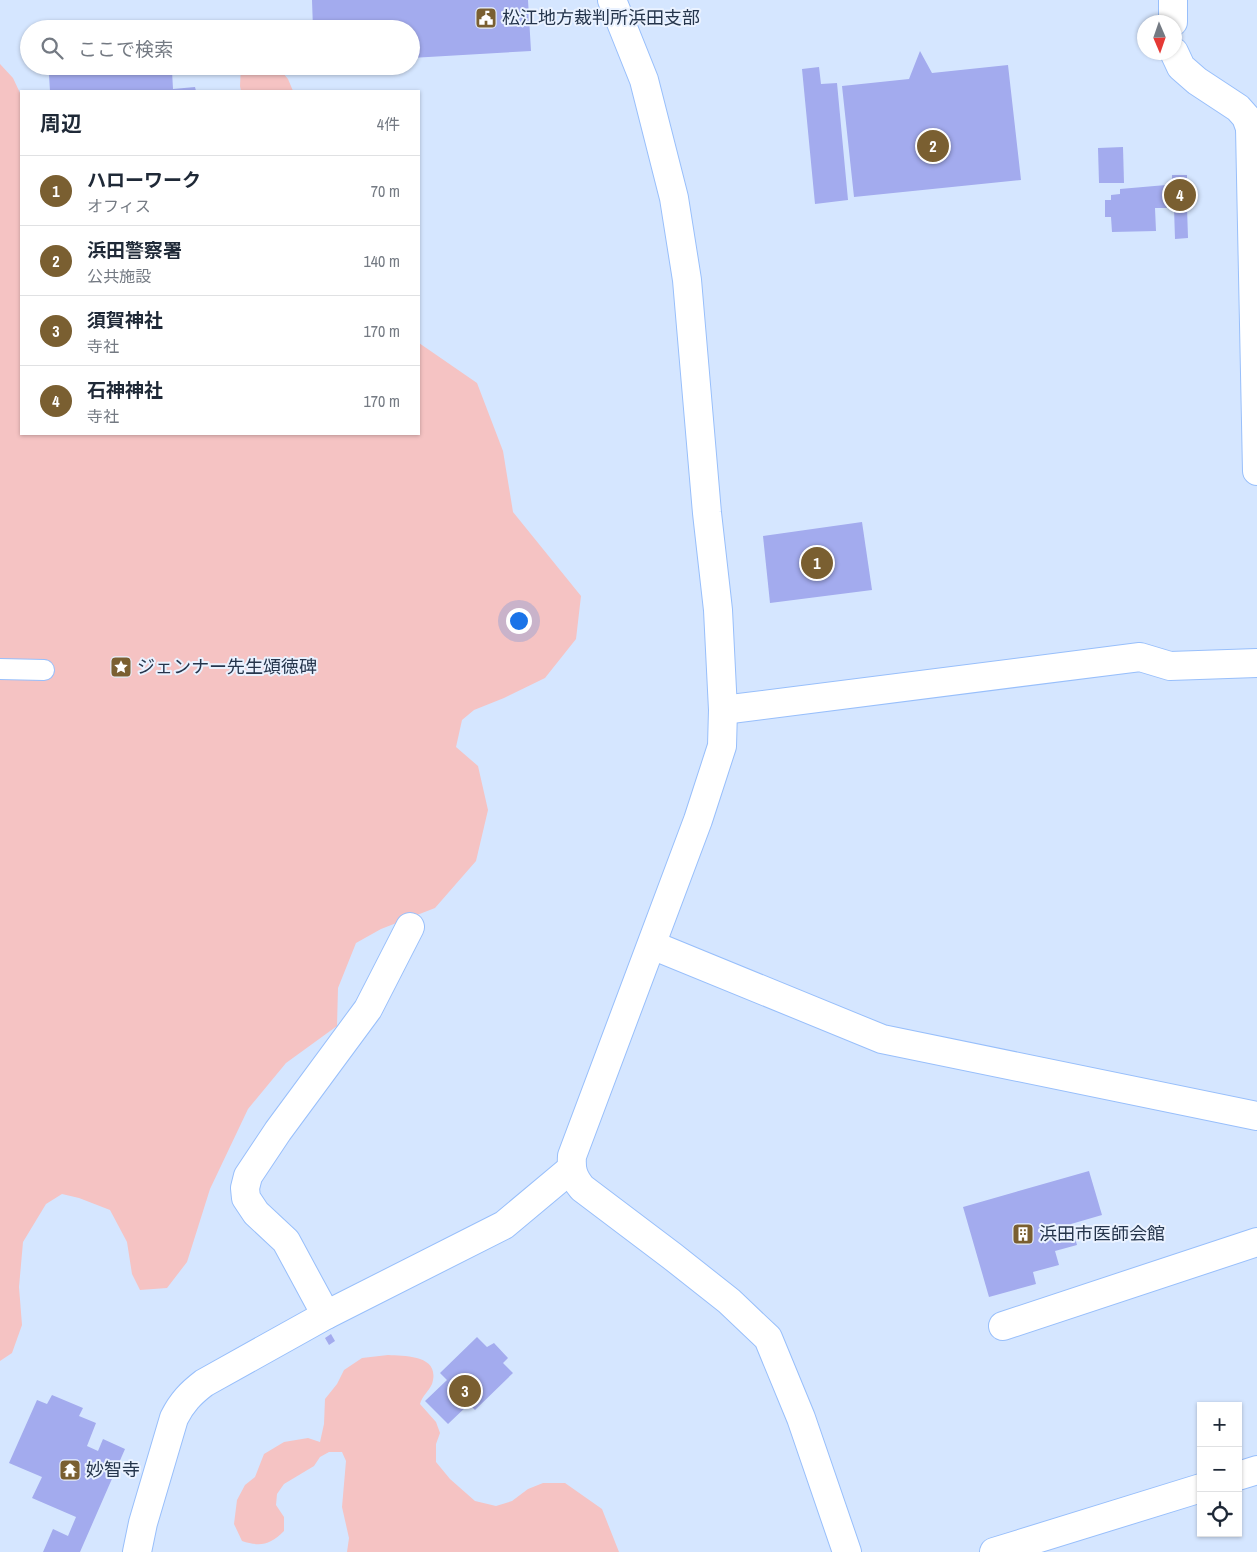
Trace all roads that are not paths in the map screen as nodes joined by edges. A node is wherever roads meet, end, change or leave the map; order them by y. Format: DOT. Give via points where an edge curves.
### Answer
graph roads {
  1 [pos="612,0"];
  2 [pos="1172,0"];
  3 [pos="1173,15"];
  4 [pos="1178,60"];
  5 [pos="1254,128"];
  6 [pos="1256,315"];
  7 [pos="1257,471"];
  8 [pos="1257,663"];
  9 [pos="0,669"];
  10 [pos="44,670"];
  11 [pos="723,710"];
  12 [pos="410,928"];
  13 [pos="652,945"];
  14 [pos="1257,1116"];
  15 [pos="571,1170"];
  16 [pos="1257,1242"];
  17 [pos="326,1316"];
  18 [pos="1004,1326"];
  19 [pos="1257,1470"];
  20 [pos="1242,1475"];
  21 [pos="1197,1489"];
  22 [pos="137,1552"];
  23 [pos="847,1552"];
  24 [pos="994,1552"];
  1 -- 11 [label="street" via="644,80 674,198 686,270 718,610"];
  2 -- 3 [label="street"];
  4 -- 5 [label="street" via="1192,76 1238,108"];
  5 -- 6 [label="street"];
  6 -- 7 [label="street"];
  8 -- 11 [label="street" via="1170,666 1140,658"];
  9 -- 10 [label="street"];
  11 -- 13 [label="street" via="722,746"];
  12 -- 17 [label="street" via="368,1009 278,1132 248,1176 245,1188 251,1206 286,1241"];
  13 -- 14 [label="street" via="882,1039"];
  13 -- 15 [label="street" via="572,1156"];
  15 -- 17 [label="street" via="504,1225"];
  15 -- 23 [label="street" via="582,1188 729,1301 768,1338 802,1418"];
  16 -- 18 [label="street"];
  17 -- 22 [label="street" via="189,1394 171,1427"];
  19 -- 20 [label="street"];
  21 -- 24 [label="street"];
}
